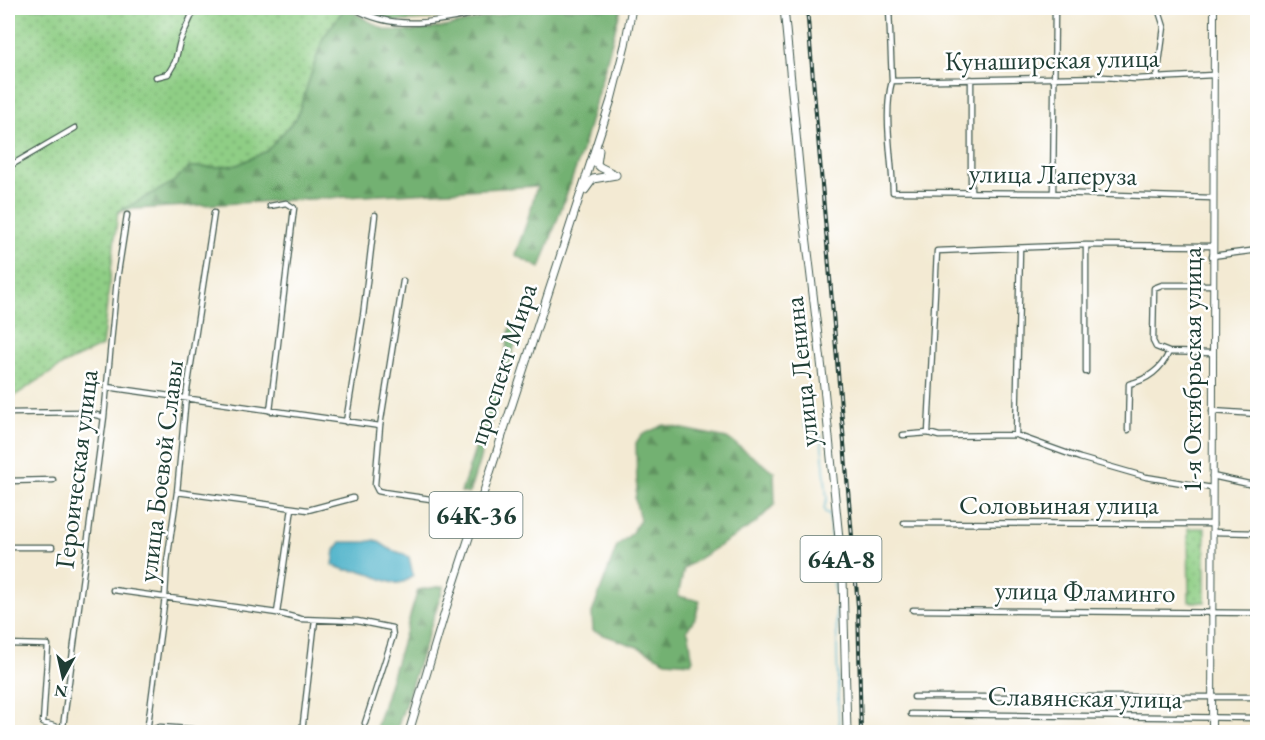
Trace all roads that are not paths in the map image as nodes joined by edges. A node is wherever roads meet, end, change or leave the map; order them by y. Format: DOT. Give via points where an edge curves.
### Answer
graph roads {
  1 [pos="195,8"];
  2 [pos="354,8"];
  3 [pos="498,8"];
  4 [pos="632,8"];
  5 [pos="784,8"];
  6 [pos="889,8"];
  7 [pos="1055,8"];
  8 [pos="1158,8"];
  9 [pos="1214,8"];
  10 [pos="1213,75"];
  11 [pos="156,77"];
  12 [pos="1055,78"];
  13 [pos="1157,78"];
  14 [pos="971,79"];
  15 [pos="892,81"];
  16 [pos="75,128"];
  17 [pos="602,128"];
  18 [pos="8,167"];
  19 [pos="588,171"];
  20 [pos="617,175"];
  21 [pos="971,192"];
  22 [pos="1053,192"];
  23 [pos="1212,198"];
  24 [pos="270,206"];
  25 [pos="214,213"];
  26 [pos="574,214"];
  27 [pos="375,215"];
  28 [pos="127,216"];
  29 [pos="1086,245"];
  30 [pos="1212,246"];
  31 [pos="1020,248"];
  32 [pos="1257,250"];
  33 [pos="1212,256"];
  34 [pos="403,281"];
  35 [pos="1212,285"];
  36 [pos="1169,352"];
  37 [pos="1212,353"];
  38 [pos="1086,372"];
  39 [pos="107,387"];
  40 [pos="186,397"];
  41 [pos="270,411"];
  42 [pos="1212,411"];
  43 [pos="8,413"];
  44 [pos="1257,414"];
  45 [pos="104,417"];
  46 [pos="346,422"];
  47 [pos="380,426"];
  48 [pos="1128,430"];
  49 [pos="928,433"];
  50 [pos="903,435"];
  51 [pos="1016,435"];
  52 [pos="1212,476"];
  53 [pos="53,480"];
  54 [pos="8,481"];
  55 [pos="1257,486"];
  56 [pos="1212,488"];
  57 [pos="177,492"];
  58 [pos="352,498"];
  59 [pos="478,506"];
  60 [pos="292,508"];
  61 [pos="904,523"];
  62 [pos="1213,524"];
  63 [pos="1213,532"];
  64 [pos="1257,533"];
  65 [pos="8,547"];
  66 [pos="52,547"];
  67 [pos="113,590"];
  68 [pos="165,597"];
  69 [pos="913,610"];
  70 [pos="277,612"];
  71 [pos="1213,612"];
  72 [pos="1257,613"];
  73 [pos="315,620"];
  74 [pos="8,644"];
  75 [pos="421,691"];
  76 [pos="1212,696"];
  77 [pos="914,697"];
  78 [pos="1257,697"];
  79 [pos="911,714"];
  80 [pos="1212,718"];
  81 [pos="1257,718"];
  82 [pos="365,723"];
  83 [pos="63,727"];
  84 [pos="75,732"];
  85 [pos="147,732"];
  86 [pos="231,732"];
  87 [pos="302,732"];
  88 [pos="409,732"];
  89 [pos="415,732"];
  90 [pos="848,732"];
  91 [pos="1212,732"];
  1 -- 11 [label="street" via="175,62 168,74"];
  2 -- 3 [label="street" via="374,19 412,24"];
  4 -- 17 [label="main road, проспект Мира / 64К-36"];
  5 -- 90 [label="main road, улица Ленина / 64А-8" via="843,579"];
  6 -- 15 [label="street"];
  7 -- 12 [label="street"];
  8 -- 13 [label="street" via="1164,27"];
  9 -- 10 [label="street, 1-я Октябрьская улица"];
  10 -- 13 [label="street, Кунаширская улица"];
  10 -- 23 [label="street, 1-я Октябрьская улица"];
  12 -- 13 [label="street, Кунаширская улица"];
  12 -- 14 [label="street, Кунаширская улица"];
  12 -- 22 [label="street"];
  14 -- 15 [label="street, Кунаширская улица"];
  14 -- 21 [label="street"];
  15 -- 21 [label="street, улица Лаперуза" via="889,115 893,192"];
  16 -- 18 [label="street"];
  17 -- 19 [label="main road, проспект Мира / 64К-36"];
  17 -- 20 [label="main road" via="597,164"];
  19 -- 20 [label="main road"];
  19 -- 26 [label="main road, проспект Мира / 64К-36"];
  20 -- 26 [label="main road" via="593,178"];
  21 -- 22 [label="street, улица Лаперуза"];
  22 -- 23 [label="street, улица Лаперуза"];
  23 -- 30 [label="street, 1-я Октябрьская улица"];
  24 -- 41 [label="street" via="286,203 294,208"];
  25 -- 40 [label="street, улица Боевой Славы"];
  26 -- 59 [label="main road, проспект Мира / 64К-36"];
  27 -- 46 [label="street"];
  28 -- 39 [label="street, Героическая улица"];
  29 -- 30 [label="street"];
  29 -- 31 [label="street"];
  29 -- 38 [label="street"];
  30 -- 33 [label="street, 1-я Октябрьская улица"];
  31 -- 49 [label="street" via="938,251"];
  31 -- 51 [label="street"];
  32 -- 33 [label="street"];
  33 -- 35 [label="street, 1-я Октябрьская улица"];
  34 -- 47 [label="street"];
  35 -- 36 [label="street" via="1154,288 1153,341 1157,348"];
  35 -- 37 [label="street, 1-я Октябрьская улица"];
  36 -- 37 [label="street"];
  36 -- 48 [label="street" via="1155,372 1129,384"];
  37 -- 42 [label="street, 1-я Октябрьская улица"];
  39 -- 40 [label="street"];
  39 -- 45 [label="street, Героическая улица"];
  40 -- 41 [label="street"];
  40 -- 57 [label="street, улица Боевой Славы"];
  41 -- 46 [label="street"];
  42 -- 44 [label="street"];
  42 -- 52 [label="street, 1-я Октябрьская улица"];
  43 -- 45 [label="street" via="84,412"];
  45 -- 83 [label="street, Героическая улица"];
  46 -- 47 [label="street"];
  47 -- 59 [label="street" via="375,486 378,491"];
  49 -- 50 [label="street"];
  49 -- 51 [label="street"];
  51 -- 56 [label="street" via="1146,477"];
  52 -- 55 [label="street"];
  52 -- 56 [label="street, 1-я Октябрьская улица"];
  53 -- 54 [label="street"];
  56 -- 62 [label="street, 1-я Октябрьская улица"];
  57 -- 60 [label="street"];
  57 -- 68 [label="street, улица Боевой Славы"];
  58 -- 60 [label="street" via="308,510"];
  59 -- 75 [label="main road, проспект Мира / 64К-36"];
  60 -- 70 [label="street"];
  61 -- 62 [label="street, Соловьиная улица"];
  62 -- 63 [label="street, 1-я Октябрьская улица"];
  63 -- 64 [label="street"];
  63 -- 71 [label="street, 1-я Октябрьская улица"];
  65 -- 66 [label="street"];
  67 -- 68 [label="street"];
  68 -- 70 [label="street"];
  68 -- 85 [label="street, улица Боевой Славы"];
  69 -- 71 [label="street, улица Фламинго"];
  70 -- 73 [label="street"];
  71 -- 72 [label="street, улица Фламинго"];
  71 -- 76 [label="street, 1-я Октябрьская улица"];
  73 -- 82 [label="street" via="357,621 392,628 393,636"];
  73 -- 87 [label="street"];
  74 -- 83 [label="street" via="48,645 43,723"];
  75 -- 88 [label="main road, проспект Мира / 64К-36"];
  75 -- 89 [label="main road"];
  76 -- 77 [label="street"];
  76 -- 78 [label="street"];
  76 -- 80 [label="street, 1-я Октябрьская улица"];
  79 -- 80 [label="street, Славянская улица"];
  80 -- 81 [label="street, Славянская улица"];
  80 -- 91 [label="street, 1-я Октябрьская улица"];
  83 -- 84 [label="street"];
  85 -- 86 [label="street" via="160,727"];
}
